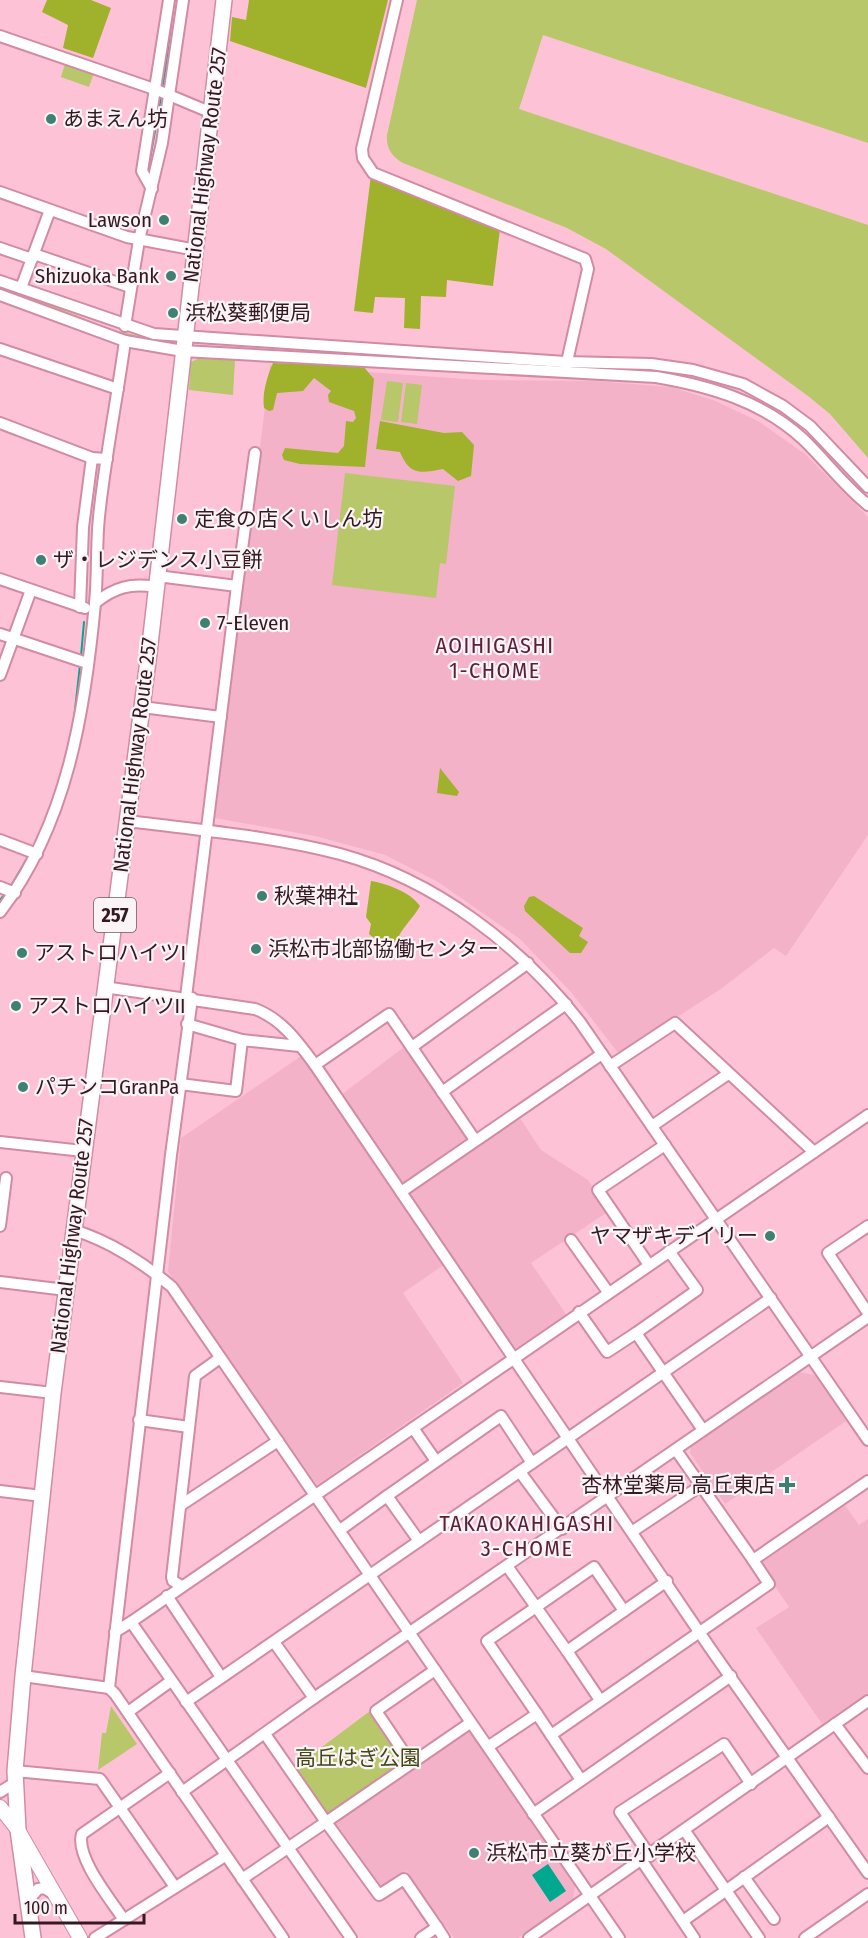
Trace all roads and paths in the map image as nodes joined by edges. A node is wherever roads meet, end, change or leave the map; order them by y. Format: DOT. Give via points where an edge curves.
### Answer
graph roads {
  1 [pos="169,0"];
  2 [pos="183,0"];
  3 [pos="224,0"];
  4 [pos="397,0"];
  5 [pos="0,36"];
  6 [pos="157,90"];
  7 [pos="170,96"];
  8 [pos="212,113"];
  9 [pos="152,189"];
  10 [pos="0,192"];
  11 [pos="50,210"];
  12 [pos="139,240"];
  13 [pos="0,248"];
  14 [pos="196,249"];
  15 [pos="33,256"];
  16 [pos="0,281"];
  17 [pos="130,287"];
  18 [pos="21,288"];
  19 [pos="0,295"];
  20 [pos="125,326"];
  21 [pos="125,341"];
  22 [pos="184,344"];
  23 [pos="0,349"];
  24 [pos="567,367"];
  25 [pos="118,389"];
  26 [pos="0,423"];
  27 [pos="255,453"];
  28 [pos="92,458"];
  29 [pos="107,459"];
  30 [pos="868,487"];
  31 [pos="868,505"];
  32 [pos="0,579"];
  33 [pos="156,581"];
  34 [pos="237,586"];
  35 [pos="30,590"];
  36 [pos="80,607"];
  37 [pos="94,607"];
  38 [pos="0,634"];
  39 [pos="13,637"];
  40 [pos="82,661"];
  41 [pos="1,667"];
  42 [pos="142,707"];
  43 [pos="221,717"];
  44 [pos="128,821"];
  45 [pos="207,831"];
  46 [pos="0,840"];
  47 [pos="33,852"];
  48 [pos="8,890"];
  49 [pos="0,912"];
  50 [pos="528,963"];
  51 [pos="104,987"];
  52 [pos="189,998"];
  53 [pos="566,1004"];
  54 [pos="187,1024"];
  55 [pos="242,1040"];
  56 [pos="299,1046"];
  57 [pos="412,1047"];
  58 [pos="602,1054"];
  59 [pos="315,1065"];
  60 [pos="610,1066"];
  61 [pos="728,1074"];
  62 [pos="180,1084"];
  63 [pos="442,1092"];
  64 [pos="868,1116"];
  65 [pos="652,1126"];
  66 [pos="475,1140"];
  67 [pos="0,1142"];
  68 [pos="665,1144"];
  69 [pos="82,1151"];
  70 [pos="814,1152"];
  71 [pos="6,1178"];
  72 [pos="401,1192"];
  73 [pos="2,1203"];
  74 [pos="717,1218"];
  75 [pos="0,1226"];
  76 [pos="868,1226"];
  77 [pos="73,1230"];
  78 [pos="572,1240"];
  79 [pos="669,1251"];
  80 [pos="649,1264"];
  81 [pos="158,1275"];
  82 [pos="0,1282"];
  83 [pos="66,1290"];
  84 [pos="608,1292"];
  85 [pos="771,1298"];
  86 [pos="579,1312"];
  87 [pos="868,1313"];
  88 [pos="868,1317"];
  89 [pos="636,1333"];
  90 [pos="514,1357"];
  91 [pos="812,1357"];
  92 [pos="220,1358"];
  93 [pos="663,1372"];
  94 [pos="0,1387"];
  95 [pos="53,1393"];
  96 [pos="139,1420"];
  97 [pos="189,1427"];
  98 [pos="413,1428"];
  99 [pos="704,1430"];
  100 [pos="569,1437"];
  101 [pos="868,1440"];
  102 [pos="278,1441"];
  103 [pos="676,1450"];
  104 [pos="436,1461"];
  105 [pos="532,1463"];
  106 [pos="520,1472"];
  107 [pos="868,1481"];
  108 [pos="699,1487"];
  109 [pos="0,1491"];
  110 [pos="315,1493"];
  111 [pos="42,1496"];
  112 [pos="387,1496"];
  113 [pos="608,1497"];
  114 [pos="181,1505"];
  115 [pos="562,1529"];
  116 [pos="340,1530"];
  117 [pos="633,1531"];
  118 [pos="419,1540"];
  119 [pos="753,1560"];
  120 [pos="507,1566"];
  121 [pos="370,1573"];
  122 [pos="667,1581"];
  123 [pos="182,1586"];
  124 [pos="167,1596"];
  125 [pos="534,1607"];
  126 [pos="624,1611"];
  127 [pos="131,1622"];
  128 [pos="698,1631"];
  129 [pos="115,1632"];
  130 [pos="411,1632"];
  131 [pos="274,1642"];
  132 [pos="567,1651"];
  133 [pos="435,1670"];
  134 [pos="23,1676"];
  135 [pos="730,1676"];
  136 [pos="221,1677"];
  137 [pos="171,1681"];
  138 [pos="109,1688"];
  139 [pos="314,1698"];
  140 [pos="600,1700"];
  141 [pos="868,1701"];
  142 [pos="186,1702"];
  143 [pos="128,1712"];
  144 [pos="537,1714"];
  145 [pos="470,1723"];
  146 [pos="835,1724"];
  147 [pos="265,1734"];
  148 [pos="551,1735"];
  149 [pos="489,1746"];
  150 [pos="787,1758"];
  151 [pos="226,1760"];
  152 [pos="411,1762"];
  153 [pos="868,1768"];
  154 [pos="170,1773"];
  155 [pos="15,1777"];
  156 [pos="581,1780"];
  157 [pos="751,1784"];
  158 [pos="0,1792"];
  159 [pos="182,1792"];
  160 [pos="121,1807"];
  161 [pos="2,1813"];
  162 [pos="533,1814"];
  163 [pos="829,1816"];
  164 [pos="326,1822"];
  165 [pos="18,1830"];
  166 [pos="685,1831"];
  167 [pos="288,1849"];
  168 [pos="225,1856"];
  169 [pos="646,1858"];
  170 [pos="868,1873"];
  171 [pos="744,1877"];
  172 [pos="242,1879"];
  173 [pos="175,1887"];
  174 [pos="726,1890"];
  175 [pos="868,1894"];
  176 [pos="56,1896"];
  177 [pos="589,1896"];
  178 [pos="28,1901"];
  179 [pos="774,1918"];
  180 [pos="124,1920"];
  181 [pos="683,1921"];
  182 [pos="437,1927"];
  183 [pos="108,1935"];
  184 [pos="33,1938"];
  185 [pos="80,1938"];
  186 [pos="95,1938"];
  187 [pos="283,1938"];
  188 [pos="351,1938"];
  189 [pos="421,1938"];
  190 [pos="444,1938"];
  191 [pos="529,1938"];
  192 [pos="619,1938"];
  193 [pos="694,1938"];
  194 [pos="759,1938"];
  195 [pos="805,1938"];
  1 -- 6 [label="street"];
  2 -- 7 [label="street"];
  3 -- 8 [label="highway, National Highway Route 257 / 257"];
  4 -- 24 [label="street" via="363,158 373,173 585,260 588,269"];
  5 -- 6 [label="street"];
  6 -- 7 [label="street"];
  6 -- 9 [label="street" via="142,171"];
  7 -- 8 [label="street"];
  7 -- 9 [label="street"];
  8 -- 14 [label="highway, National Highway Route 257 / 257"];
  9 -- 12 [label="street"];
  10 -- 11 [label="street"];
  11 -- 12 [label="street"];
  11 -- 15 [label="street"];
  12 -- 14 [label="street"];
  12 -- 17 [label="street"];
  13 -- 15 [label="street"];
  14 -- 22 [label="highway, National Highway Route 257 / 257"];
  15 -- 17 [label="street"];
  15 -- 18 [label="street"];
  16 -- 18 [label="street"];
  17 -- 20 [label="street"];
  18 -- 20 [label="street"];
  19 -- 21 [label="street"];
  20 -- 22 [label="street"];
  21 -- 22 [label="street"];
  21 -- 25 [label="street"];
  22 -- 24 [label="street"];
  22 -- 33 [label="highway, National Highway Route 257 / 257"];
  23 -- 25 [label="street"];
  24 -- 30 [label="street" via="651,364 693,370 742,384 810,426"];
  24 -- 31 [label="street" via="695,384 740,399 786,425"];
  25 -- 29 [label="street"];
  26 -- 28 [label="street"];
  27 -- 34 [label="street"];
  28 -- 29 [label="street"];
  28 -- 36 [label="street" via="83,527"];
  29 -- 37 [label="street"];
  32 -- 35 [label="street"];
  33 -- 34 [label="street"];
  33 -- 37 [label="street" via="123,586 108,593"];
  33 -- 42 [label="highway, National Highway Route 257 / 257"];
  34 -- 43 [label="street"];
  35 -- 36 [label="street"];
  35 -- 39 [label="street"];
  36 -- 37 [label="street"];
  37 -- 40 [label="street"];
  38 -- 39 [label="street"];
  39 -- 40 [label="street"];
  39 -- 41 [label="street"];
  40 -- 47 [label="street" via="73,750 46,838"];
  42 -- 43 [label="street"];
  42 -- 44 [label="highway, National Highway Route 257 / 257"];
  43 -- 45 [label="street"];
  44 -- 45 [label="street"];
  44 -- 51 [label="highway, National Highway Route 257 / 257"];
  45 -- 50 [label="street" via="296,844 387,871 450,904"];
  45 -- 52 [label="street"];
  46 -- 47 [label="street"];
  47 -- 48 [label="street"];
  48 -- 49 [label="street"];
  50 -- 53 [label="street"];
  50 -- 57 [label="street"];
  51 -- 52 [label="street"];
  51 -- 69 [label="highway, National Highway Route 257 / 257"];
  52 -- 54 [label="street"];
  52 -- 56 [label="street" via="272,1015"];
  53 -- 58 [label="street"];
  53 -- 63 [label="street"];
  54 -- 55 [label="street"];
  54 -- 62 [label="street"];
  55 -- 56 [label="street"];
  55 -- 62 [label="street" via="236,1091"];
  56 -- 59 [label="street"];
  57 -- 59 [label="street" via="388,1014"];
  57 -- 63 [label="street"];
  58 -- 60 [label="street"];
  58 -- 66 [label="street"];
  59 -- 72 [label="street"];
  60 -- 61 [label="street" via="675,1023"];
  60 -- 65 [label="street"];
  61 -- 65 [label="street"];
  61 -- 70 [label="street"];
  62 -- 81 [label="street"];
  63 -- 66 [label="street"];
  64 -- 70 [label="street"];
  65 -- 68 [label="street"];
  66 -- 72 [label="street"];
  67 -- 69 [label="street"];
  68 -- 74 [label="street"];
  68 -- 80 [label="street" via="598,1190"];
  69 -- 77 [label="highway, National Highway Route 257 / 257"];
  70 -- 74 [label="street"];
  71 -- 73 [label="street"];
  72 -- 90 [label="street"];
  73 -- 75 [label="street"];
  74 -- 79 [label="street"];
  74 -- 85 [label="street"];
  76 -- 87 [label="street" via="828,1253"];
  77 -- 81 [label="street"];
  77 -- 83 [label="highway, National Highway Route 257 / 257"];
  78 -- 84 [label="street"];
  79 -- 80 [label="street"];
  79 -- 89 [label="street" via="697,1290"];
  80 -- 84 [label="street"];
  81 -- 92 [label="street" via="172,1287"];
  81 -- 96 [label="street"];
  82 -- 83 [label="street"];
  83 -- 95 [label="highway, National Highway Route 257 / 257"];
  84 -- 86 [label="street"];
  85 -- 91 [label="street"];
  85 -- 93 [label="street"];
  86 -- 89 [label="street" via="607,1352"];
  86 -- 90 [label="street"];
  88 -- 91 [label="street"];
  89 -- 93 [label="street"];
  90 -- 98 [label="street"];
  90 -- 100 [label="street"];
  91 -- 99 [label="street"];
  91 -- 101 [label="street"];
  92 -- 97 [label="street" via="195,1376"];
  92 -- 102 [label="street"];
  93 -- 99 [label="street"];
  93 -- 100 [label="street"];
  94 -- 95 [label="street"];
  95 -- 111 [label="highway, National Highway Route 257 / 257"];
  96 -- 97 [label="street"];
  96 -- 129 [label="street"];
  97 -- 114 [label="street"];
  98 -- 104 [label="street"];
  98 -- 110 [label="street"];
  99 -- 103 [label="street"];
  100 -- 105 [label="street"];
  100 -- 113 [label="street"];
  102 -- 110 [label="street"];
  102 -- 114 [label="street"];
  103 -- 108 [label="street"];
  103 -- 113 [label="street"];
  104 -- 105 [label="street" via="501,1416"];
  104 -- 112 [label="street"];
  105 -- 106 [label="street"];
  106 -- 115 [label="street"];
  106 -- 118 [label="street"];
  107 -- 119 [label="street"];
  108 -- 117 [label="street"];
  108 -- 119 [label="street"];
  109 -- 111 [label="street"];
  110 -- 116 [label="street"];
  110 -- 123 [label="street"];
  111 -- 134 [label="highway, National Highway Route 257 / 257"];
  112 -- 116 [label="street"];
  112 -- 118 [label="street"];
  113 -- 115 [label="street"];
  113 -- 117 [label="street"];
  114 -- 123 [label="street" via="172,1577"];
  115 -- 120 [label="street"];
  116 -- 121 [label="street"];
  117 -- 122 [label="street"];
  118 -- 121 [label="street"];
  119 -- 128 [label="street" via="769,1584"];
  120 -- 125 [label="street"];
  120 -- 130 [label="street"];
  121 -- 130 [label="street"];
  121 -- 131 [label="street"];
  122 -- 126 [label="street"];
  122 -- 128 [label="street"];
  123 -- 124 [label="street"];
  124 -- 127 [label="street"];
  124 -- 136 [label="street"];
  125 -- 126 [label="street" via="594,1567"];
  125 -- 132 [label="street"];
  125 -- 144 [label="street" via="487,1641"];
  126 -- 132 [label="street"];
  127 -- 129 [label="street"];
  127 -- 137 [label="street"];
  128 -- 135 [label="street"];
  128 -- 140 [label="street"];
  129 -- 138 [label="street"];
  130 -- 133 [label="street"];
  130 -- 139 [label="street"];
  131 -- 136 [label="street"];
  131 -- 139 [label="street"];
  132 -- 140 [label="street"];
  133 -- 145 [label="street"];
  133 -- 152 [label="street" via="376,1711"];
  134 -- 138 [label="street"];
  134 -- 155 [label="highway, National Highway Route 257 / 257"];
  135 -- 150 [label="street"];
  135 -- 156 [label="street"];
  136 -- 142 [label="street"];
  137 -- 142 [label="street"];
  137 -- 143 [label="street"];
  138 -- 143 [label="street"];
  139 -- 147 [label="street"];
  140 -- 148 [label="street"];
  141 -- 146 [label="street"];
  142 -- 151 [label="street"];
  143 -- 154 [label="street"];
  144 -- 148 [label="street"];
  144 -- 149 [label="street"];
  145 -- 149 [label="street"];
  145 -- 152 [label="street"];
  146 -- 150 [label="street"];
  146 -- 153 [label="street"];
  147 -- 151 [label="street"];
  147 -- 164 [label="street"];
  148 -- 156 [label="street"];
  149 -- 162 [label="street"];
  150 -- 157 [label="street"];
  150 -- 163 [label="street"];
  151 -- 159 [label="street"];
  151 -- 167 [label="street"];
  152 -- 164 [label="street"];
  154 -- 159 [label="street"];
  154 -- 160 [label="street"];
  155 -- 158 [label="street"];
  155 -- 160 [label="street" via="96,1777"];
  155 -- 165 [label="highway, National Highway Route 257 / 257"];
  156 -- 162 [label="street"];
  157 -- 166 [label="street"];
  157 -- 169 [label="street" via="724,1744 620,1812"];
  159 -- 168 [label="street"];
  160 -- 173 [label="street"];
  160 -- 180 [label="street" via="84,1832 80,1843 86,1860"];
  161 -- 165 [label="main road"];
  162 -- 177 [label="street"];
  163 -- 170 [label="street"];
  163 -- 171 [label="street"];
  164 -- 167 [label="street"];
  164 -- 182 [label="street" via="379,1895 404,1879"];
  165 -- 176 [label="main road"];
  165 -- 178 [label="highway, National Highway Route 257 / 257"];
  166 -- 169 [label="street"];
  166 -- 174 [label="street"];
  167 -- 172 [label="street"];
  167 -- 188 [label="street"];
  168 -- 172 [label="street"];
  168 -- 173 [label="street"];
  169 -- 177 [label="street"];
  169 -- 181 [label="street"];
  171 -- 174 [label="street"];
  171 -- 179 [label="street"];
  172 -- 187 [label="street"];
  173 -- 180 [label="street"];
  174 -- 181 [label="street"];
  174 -- 194 [label="street"];
  175 -- 195 [label="street"];
  176 -- 178 [label="street" via="44,1888 38,1889"];
  176 -- 185 [label="main road"];
  177 -- 191 [label="street"];
  177 -- 192 [label="street"];
  178 -- 184 [label="highway, National Highway Route 257 / 257"];
  180 -- 183 [label="street"];
  181 -- 193 [label="street"];
  182 -- 189 [label="street"];
  182 -- 190 [label="street"];
  183 -- 186 [label="street"];
}
